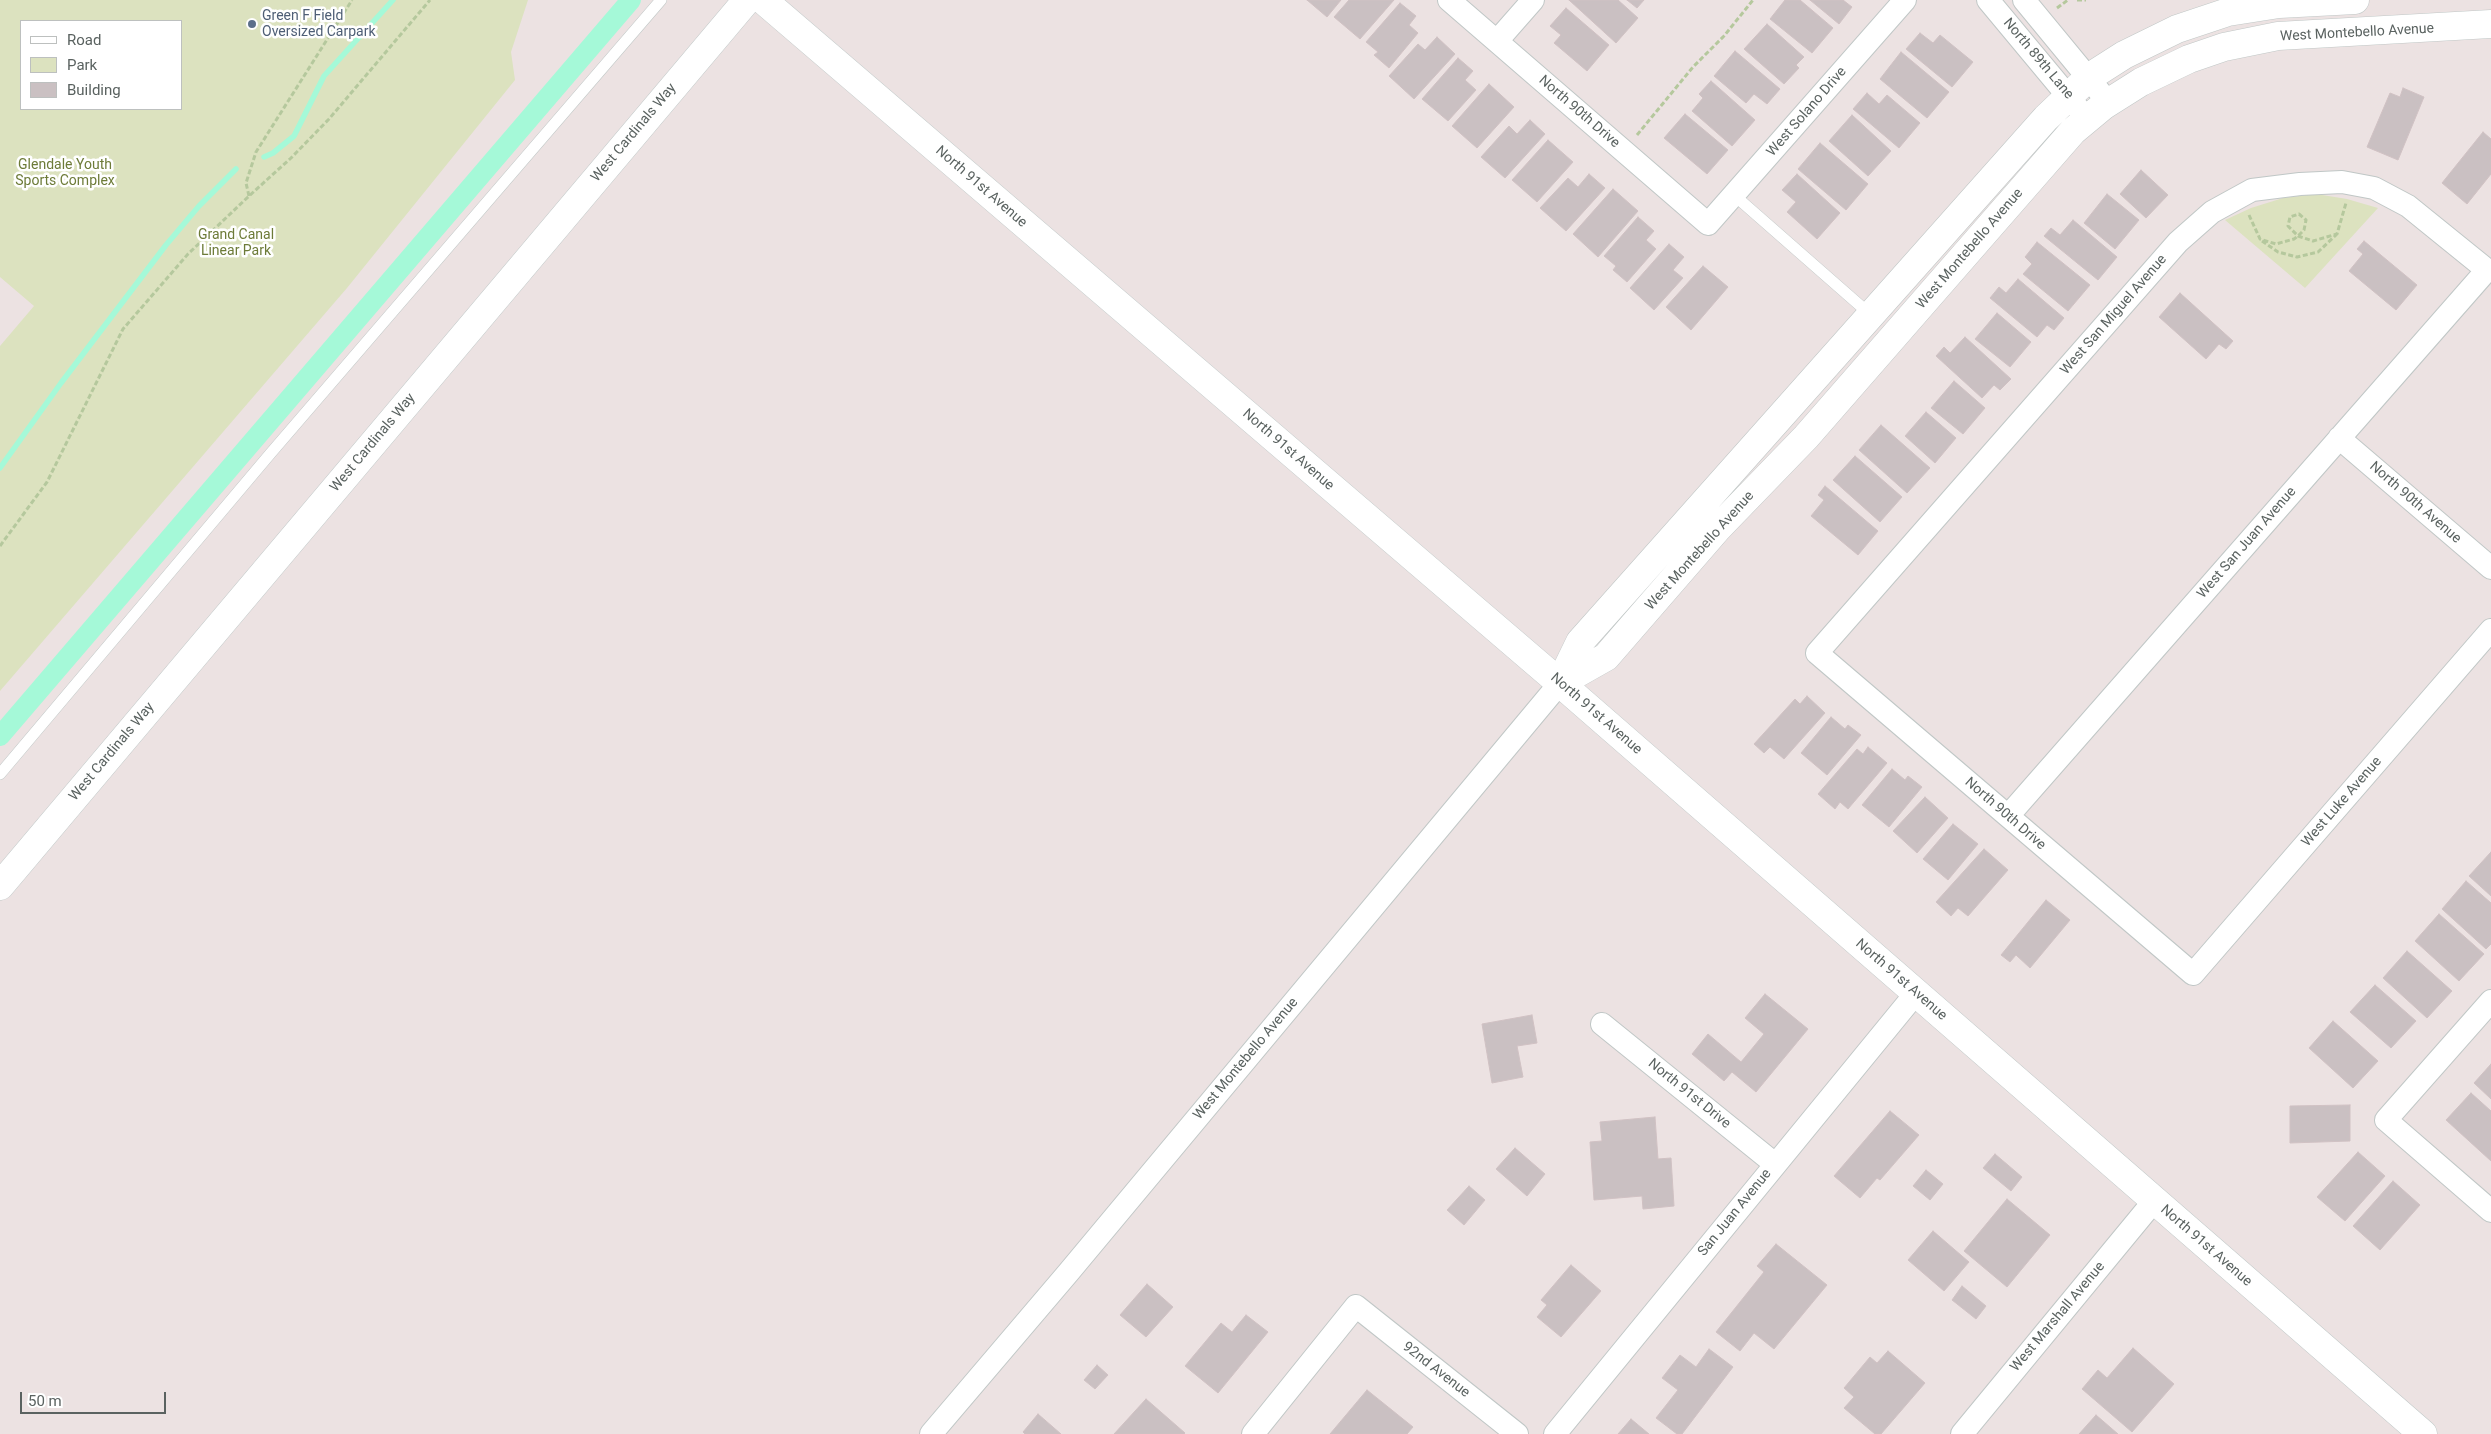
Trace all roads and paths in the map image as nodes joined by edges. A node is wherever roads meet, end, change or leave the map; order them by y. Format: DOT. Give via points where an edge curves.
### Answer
graph roads {
  1 [pos="352,0"];
  2 [pos="430,0"];
  3 [pos="661,0"];
  4 [pos="747,0"];
  5 [pos="763,0"];
  6 [pos="1449,0"];
  7 [pos="1533,0"];
  8 [pos="1753,0"];
  9 [pos="1906,0"];
  10 [pos="1988,0"];
  11 [pos="2024,0"];
  12 [pos="2077,0"];
  13 [pos="2086,0"];
  14 [pos="2355,0"];
  15 [pos="2491,24"];
  16 [pos="1497,41"];
  17 [pos="2088,78"];
  18 [pos="2069,97"];
  19 [pos="2098,111"];
  20 [pos="1623,150"];
  21 [pos="2348,183"];
  22 [pos="248,196"];
  23 [pos="1734,196"];
  24 [pos="2241,197"];
  25 [pos="1708,224"];
  26 [pos="2336,234"];
  27 [pos="2298,236"];
  28 [pos="2260,239"];
  29 [pos="2487,270"];
  30 [pos="1872,316"];
  31 [pos="2339,438"];
  32 [pos="0,546"];
  33 [pos="2491,568"];
  34 [pos="2491,630"];
  35 [pos="1817,653"];
  36 [pos="1560,683"];
  37 [pos="0,774"];
  38 [pos="2008,816"];
  39 [pos="0,886"];
  40 [pos="2193,974"];
  41 [pos="1916,993"];
  42 [pos="2491,1001"];
  43 [pos="1602,1024"];
  44 [pos="1775,1164"];
  45 [pos="2154,1201"];
  46 [pos="2491,1211"];
  47 [pos="931,1434"];
  48 [pos="1253,1434"];
  49 [pos="1517,1434"];
  50 [pos="1555,1434"];
  51 [pos="1962,1434"];
  52 [pos="2423,1434"];
  1 -- 22 [label="path" via="256,152 246,183"];
  2 -- 22 [label="path" via="329,118"];
  3 -- 37 [label="lane"];
  4 -- 39 [label="main road, West Cardinals Way"];
  5 -- 36 [label="main road, North 91st Avenue"];
  6 -- 16 [label="street, North 90th Drive"];
  7 -- 16 [label="street"];
  8 -- 20 [label="path"];
  9 -- 23 [label="street, West Solano Drive"];
  10 -- 18 [label="street, North 89th Lane"];
  11 -- 17 [label="street, North 89th Lane"];
  12 -- 13 [label="path"];
  14 -- 17 [label="main road, West Montebello Avenue" via="2279,4 2228,12 2178,29 2124,55"];
  15 -- 19 [label="main road, West Montebello Avenue" via="2278,36 2224,47 2189,59 2141,82"];
  16 -- 20 [label="street, North 90th Drive"];
  17 -- 18 [label="main road, West Montebello Avenue"];
  17 -- 19 [label="street, North 89th Lane"];
  18 -- 19 [label="street, North 89th Lane"];
  18 -- 30 [label="main road, West Montebello Avenue" via="2046,118"];
  19 -- 36 [label="main road, West Montebello Avenue" via="2073,131 1806,438 1717,529 1606,657"];
  20 -- 25 [label="street, North 90th Drive"];
  21 -- 24 [label="street, West San Miguel Avenue" via="2252,190"];
  21 -- 26 [label="path" via="2343,217"];
  21 -- 29 [label="street, West San Miguel Avenue" via="2374,188 2408,206"];
  22 -- 32 [label="path" via="188,254 123,329 47,482"];
  23 -- 25 [label="street, West Solano Drive"];
  23 -- 30 [label="lane"];
  24 -- 28 [label="path"];
  24 -- 35 [label="street, West San Miguel Avenue" via="2212,212 2178,242"];
  26 -- 27 [label="path" via="2313,241"];
  26 -- 28 [label="path" via="2318,252 2297,257 2278,252"];
  27 -- 27 [label="path" via="2304,230 2306,220 2294,214 2288,226"];
  27 -- 28 [label="path" via="2276,244"];
  29 -- 31 [label="street, West San Juan Avenue"];
  30 -- 36 [label="main road, West Montebello Avenue" via="1580,642"];
  31 -- 33 [label="street, North 90th Avenue"];
  31 -- 38 [label="street, West San Juan Avenue"];
  34 -- 40 [label="street, West Luke Avenue"];
  35 -- 38 [label="street, North 90th Drive"];
  36 -- 41 [label="main road, North 91st Avenue"];
  36 -- 47 [label="street, West Montebello Avenue"];
  38 -- 40 [label="street, North 90th Drive"];
  41 -- 44 [label="street, San Juan Avenue"];
  41 -- 45 [label="main road, North 91st Avenue"];
  42 -- 46 [label="street" via="2386,1120"];
  43 -- 44 [label="street, North 91st Drive"];
  44 -- 50 [label="street, San Juan Avenue"];
  45 -- 51 [label="street, West Marshall Avenue"];
  45 -- 52 [label="main road, North 91st Avenue"];
  48 -- 49 [label="street, 92nd Avenue" via="1356,1306"];
}
